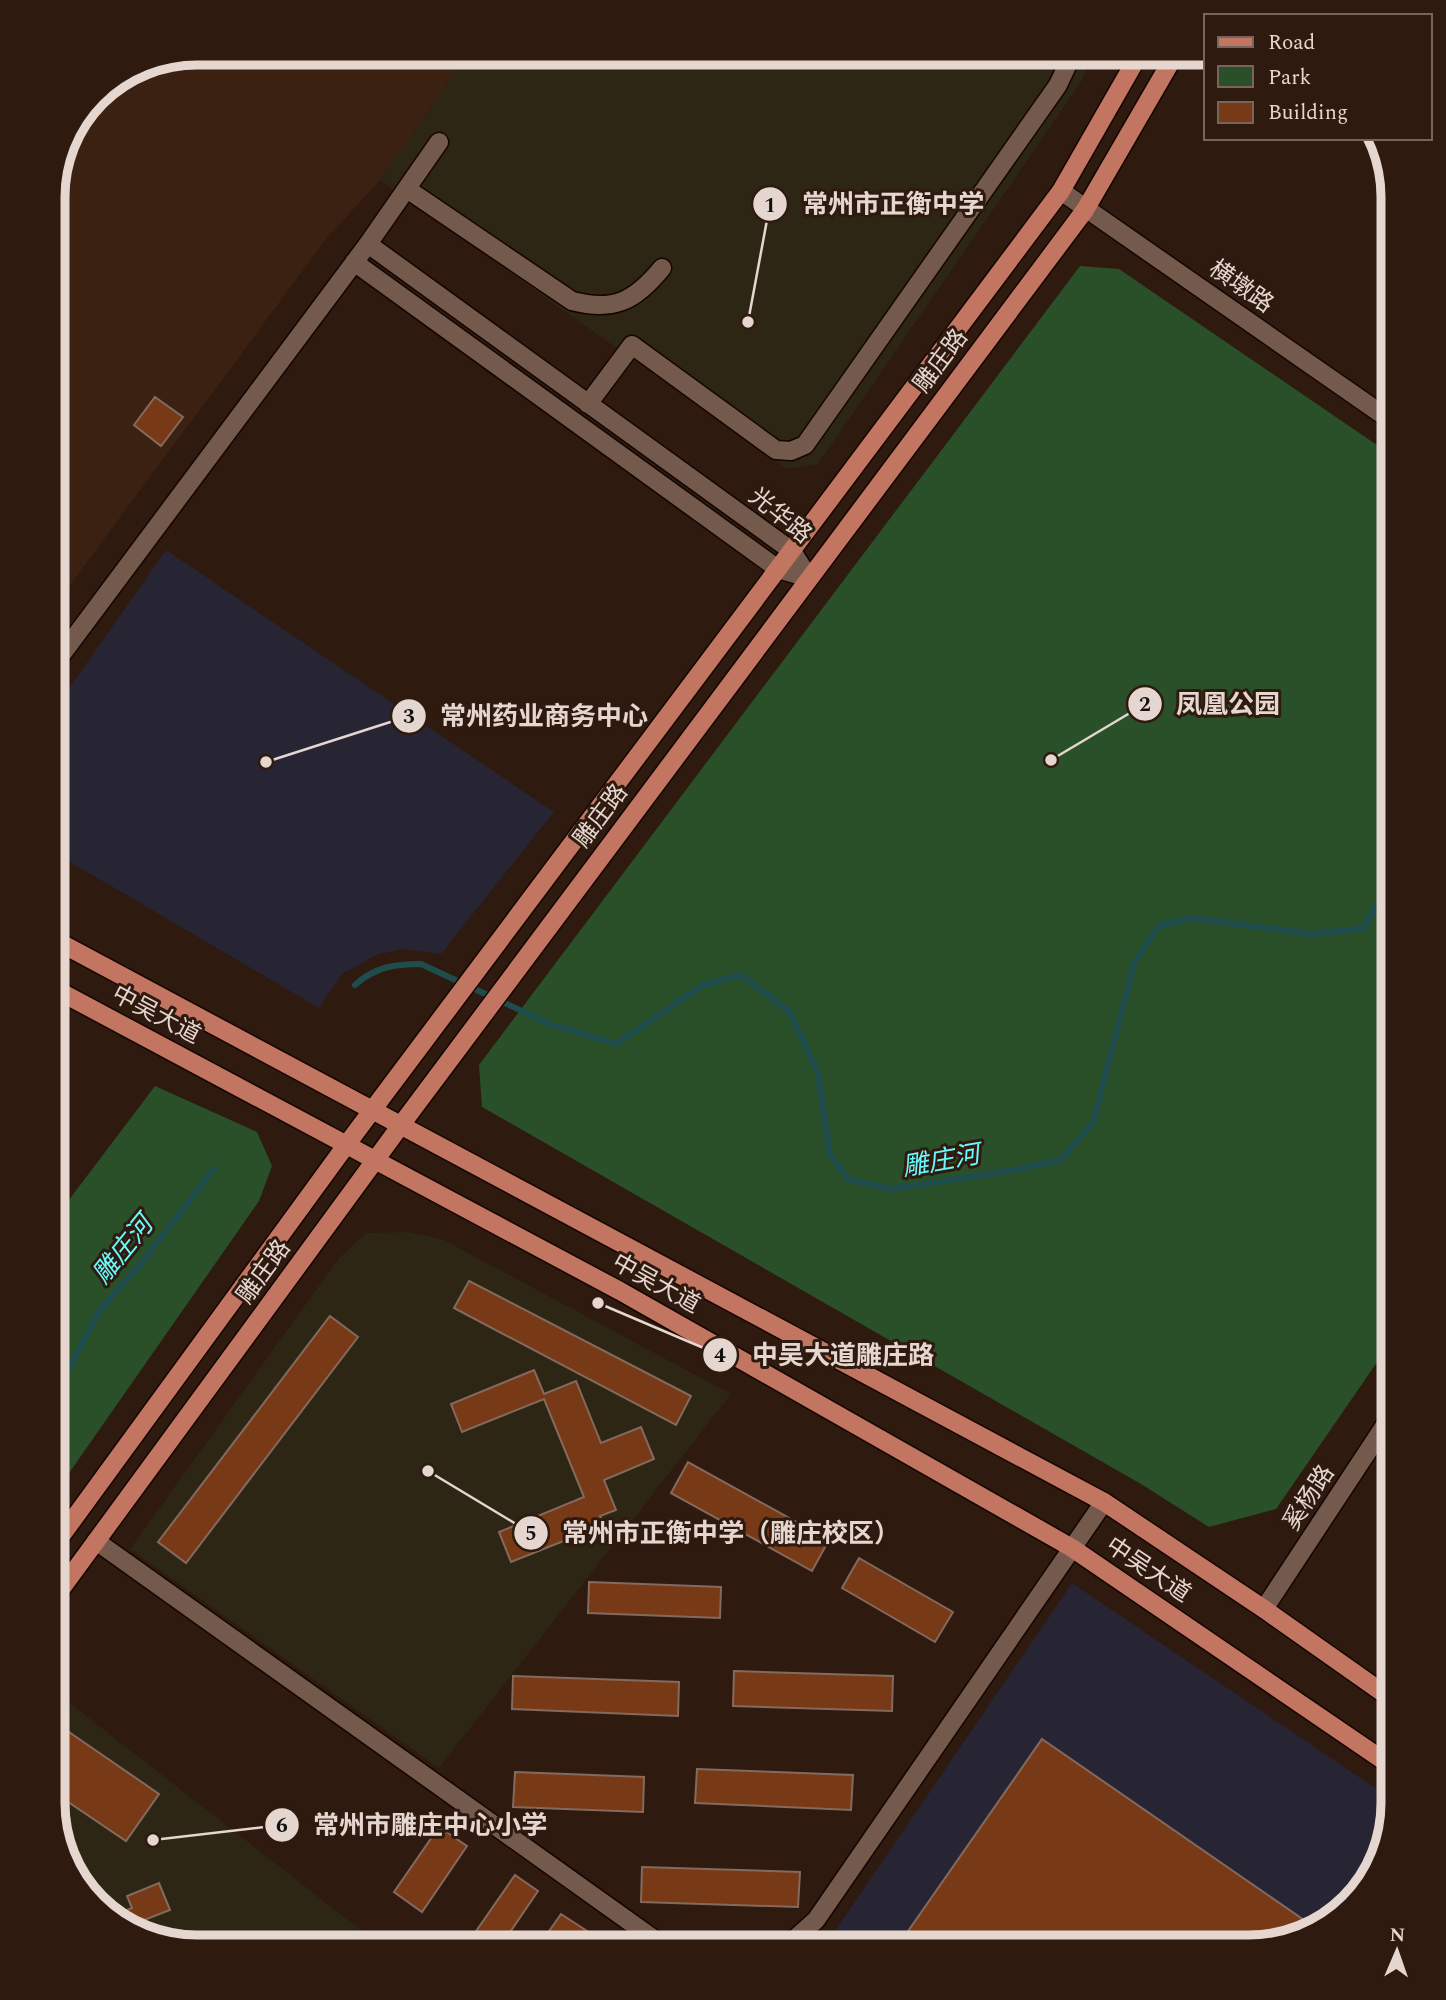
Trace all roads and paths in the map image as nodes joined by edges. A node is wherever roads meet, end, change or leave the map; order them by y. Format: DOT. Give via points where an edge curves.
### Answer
graph roads {
  1 [pos="1067,65"];
  2 [pos="1133,65"];
  3 [pos="1169,65"];
  4 [pos="439,142"];
  5 [pos="407,188"];
  6 [pos="1061,191"];
  7 [pos="1085,210"];
  8 [pos="368,244"];
  9 [pos="354,262"];
  10 [pos="662,268"];
  11 [pos="588,404"];
  12 [pos="1381,413"];
  13 [pos="792,551"];
  14 [pos="778,569"];
  15 [pos="809,578"];
  16 [pos="65,650"];
  17 [pos="65,945"];
  18 [pos="65,994"];
  19 [pos="373,1110"];
  20 [pos="401,1125"];
  21 [pos="347,1144"];
  22 [pos="377,1160"];
  23 [pos="1381,1433"];
  24 [pos="1104,1502"];
  25 [pos="65,1529"];
  26 [pos="96,1541"];
  27 [pos="1072,1548"];
  28 [pos="65,1583"];
  29 [pos="1264,1609"];
  30 [pos="1381,1691"];
  31 [pos="1381,1758"];
  32 [pos="648,1935"];
  33 [pos="799,1935"];
  1 -- 11 [label="street" via="1058,85 805,445 791,451 776,450 632,345"];
  2 -- 6 [label="main road, 雕庄路"];
  3 -- 7 [label="main road, 雕庄路"];
  4 -- 5 [label="street"];
  5 -- 8 [label="street"];
  5 -- 10 [label="street" via="572,301 598,308 627,300"];
  6 -- 7 [label="street, 横墩路"];
  6 -- 13 [label="main road, 雕庄路"];
  7 -- 12 [label="street, 横墩路"];
  7 -- 15 [label="main road, 雕庄路"];
  8 -- 9 [label="street"];
  8 -- 11 [label="street, 光华路"];
  9 -- 14 [label="street, 光华路"];
  9 -- 16 [label="street"];
  11 -- 13 [label="street, 光华路"];
  13 -- 14 [label="main road, 雕庄路"];
  13 -- 15 [label="street, 光华路"];
  14 -- 15 [label="street, 光华路"];
  14 -- 19 [label="main road, 雕庄路"];
  15 -- 20 [label="main road, 雕庄路"];
  17 -- 19 [label="main road, 中吴大道"];
  18 -- 21 [label="main road, 中吴大道"];
  19 -- 20 [label="main road, 中吴大道"];
  19 -- 21 [label="main road, 雕庄路"];
  20 -- 22 [label="main road, 雕庄路"];
  20 -- 24 [label="main road, 中吴大道"];
  21 -- 22 [label="main road, 中吴大道"];
  21 -- 25 [label="main road, 雕庄路"];
  22 -- 26 [label="main road, 雕庄路"];
  22 -- 27 [label="main road, 中吴大道" via="620,1291"];
  23 -- 29 [label="street, 奚杨路"];
  24 -- 27 [label="street"];
  24 -- 29 [label="main road, 中吴大道"];
  26 -- 28 [label="main road, 雕庄路"];
  26 -- 32 [label="street"];
  27 -- 31 [label="main road, 中吴大道"];
  27 -- 33 [label="street" via="932,1756 816,1920"];
  29 -- 30 [label="main road, 中吴大道"];
}
